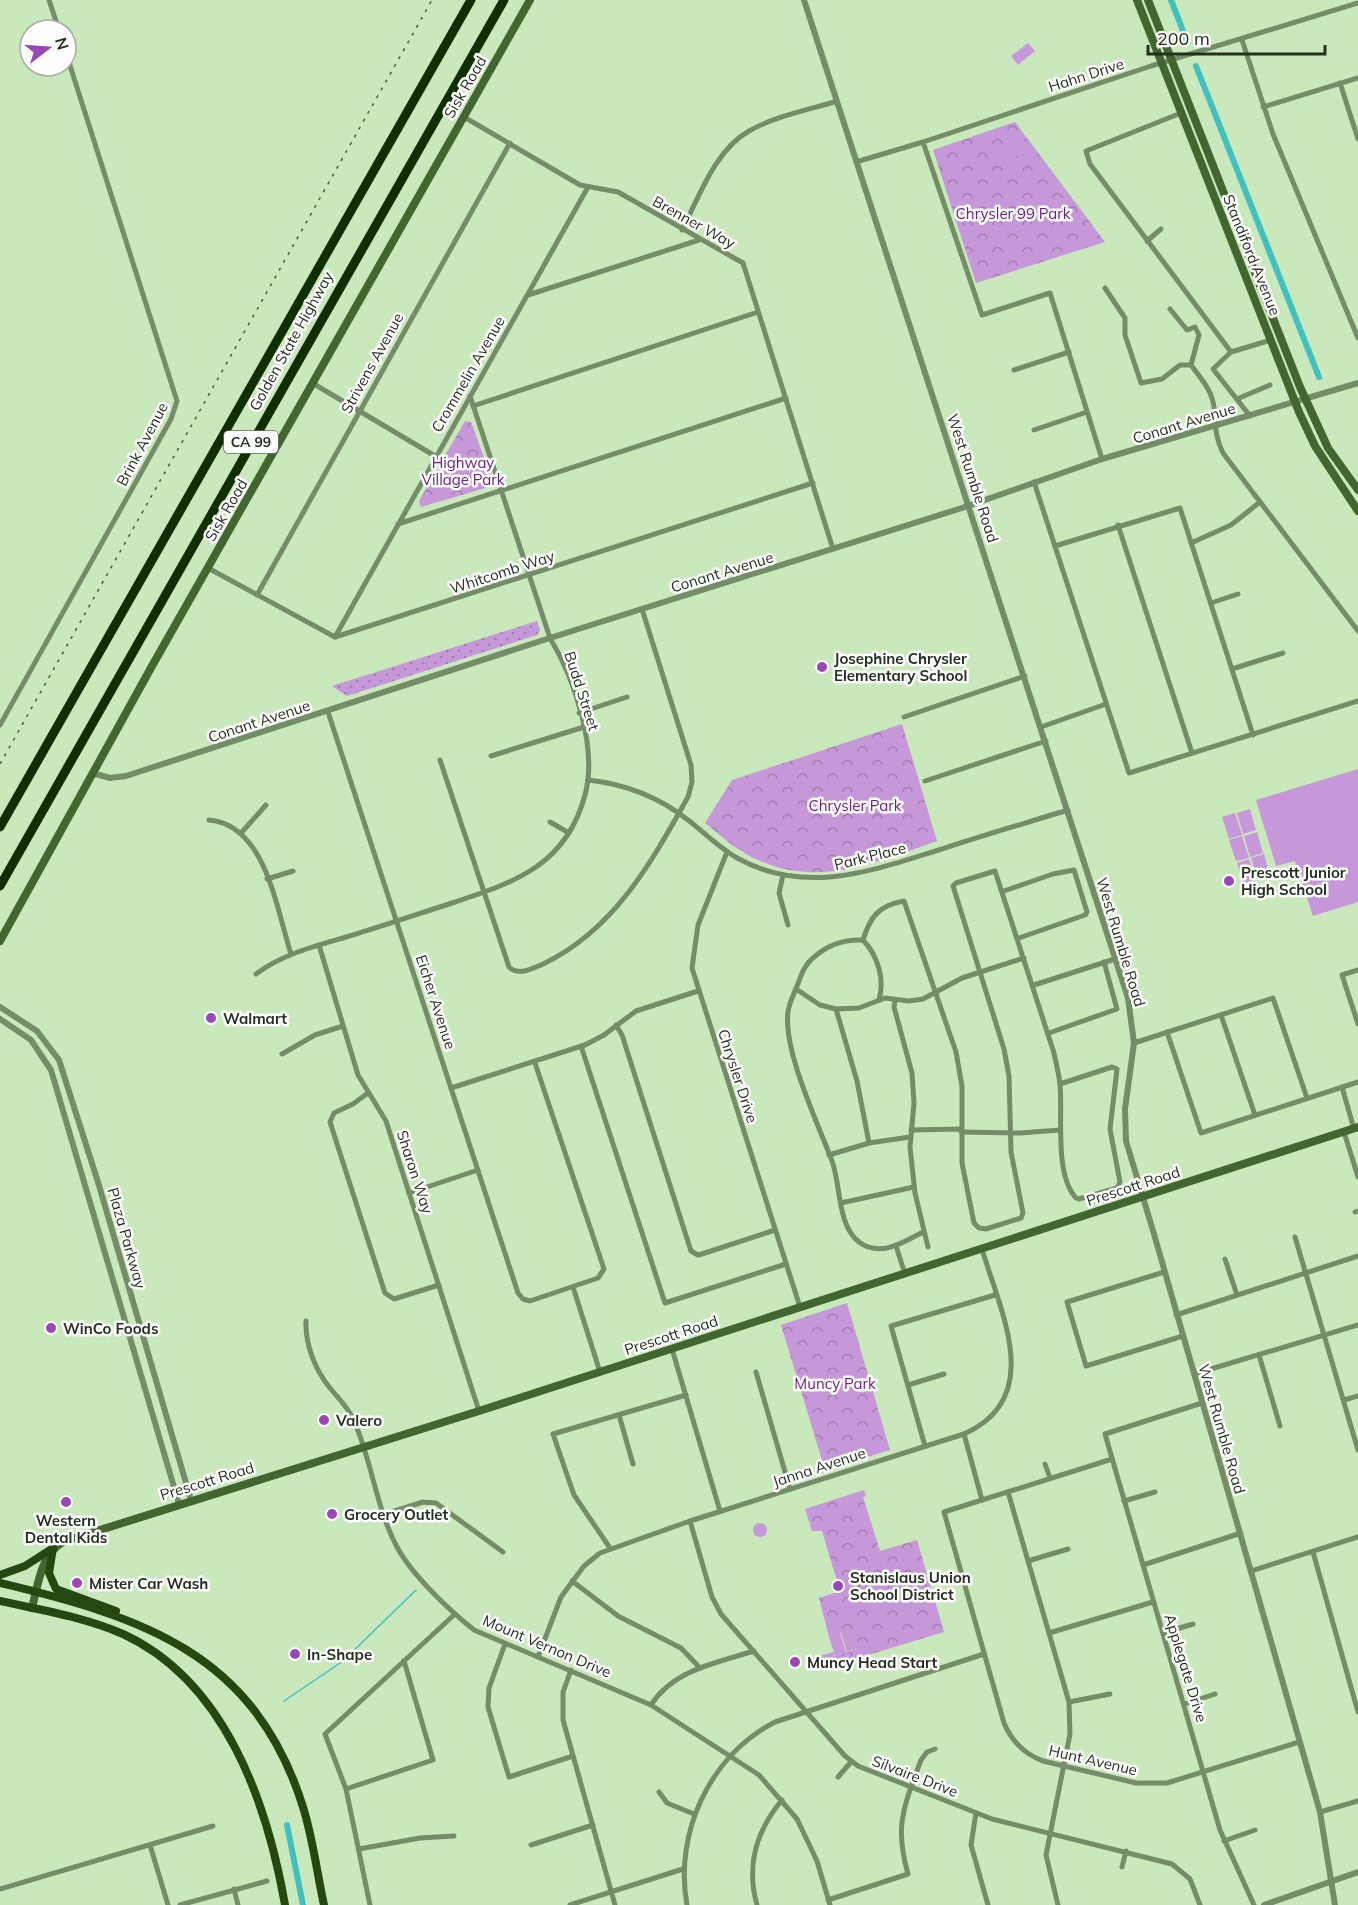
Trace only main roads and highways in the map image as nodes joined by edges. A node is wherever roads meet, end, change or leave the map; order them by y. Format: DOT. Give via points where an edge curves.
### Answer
graph roads {
  1 [pos="471,0"];
  2 [pos="504,0"];
  3 [pos="530,0"];
  4 [pos="1137,0"];
  5 [pos="1148,0"];
  6 [pos="1358,490"];
  7 [pos="1358,511"];
  8 [pos="0,827"];
  9 [pos="0,886"];
  10 [pos="0,941"];
  11 [pos="1356,1128"];
  12 [pos="53,1548"];
  13 [pos="0,1575"];
  14 [pos="0,1583"];
  15 [pos="36,1592"];
  16 [pos="0,1601"];
  17 [pos="32,1608"];
  18 [pos="134,1622"];
  19 [pos="285,1905"];
  20 [pos="324,1905"];
  1 -- 8 [label="highway, Golden State Highway / CA 99"];
  2 -- 9 [label="highway, Golden State Highway / CA 99"];
  3 -- 10 [label="main road, Sisk Road"];
  4 -- 7 [label="main road, Standiford Avenue" via="1295,401 1315,446"];
  5 -- 6 [label="main road, Standiford Avenue" via="1305,398 1328,448"];
  11 -- 12 [label="main road, Prescott Road" via="65,1540"];
  12 -- 13 [label="main road" via="25,1566"];
  12 -- 15 [label="main road"];
  12 -- 18 [label="main road" via="49,1573 56,1589 105,1605"];
  14 -- 15 [label="main road"];
  15 -- 17 [label="main road"];
  15 -- 18 [label="main road"];
  16 -- 17 [label="main road"];
  17 -- 19 [label="main road" via="123,1634 165,1660 198,1691 220,1723 255,1791 268,1828"];
  18 -- 20 [label="main road" via="176,1642 213,1669 245,1700 269,1732 288,1767 303,1808"];
}
